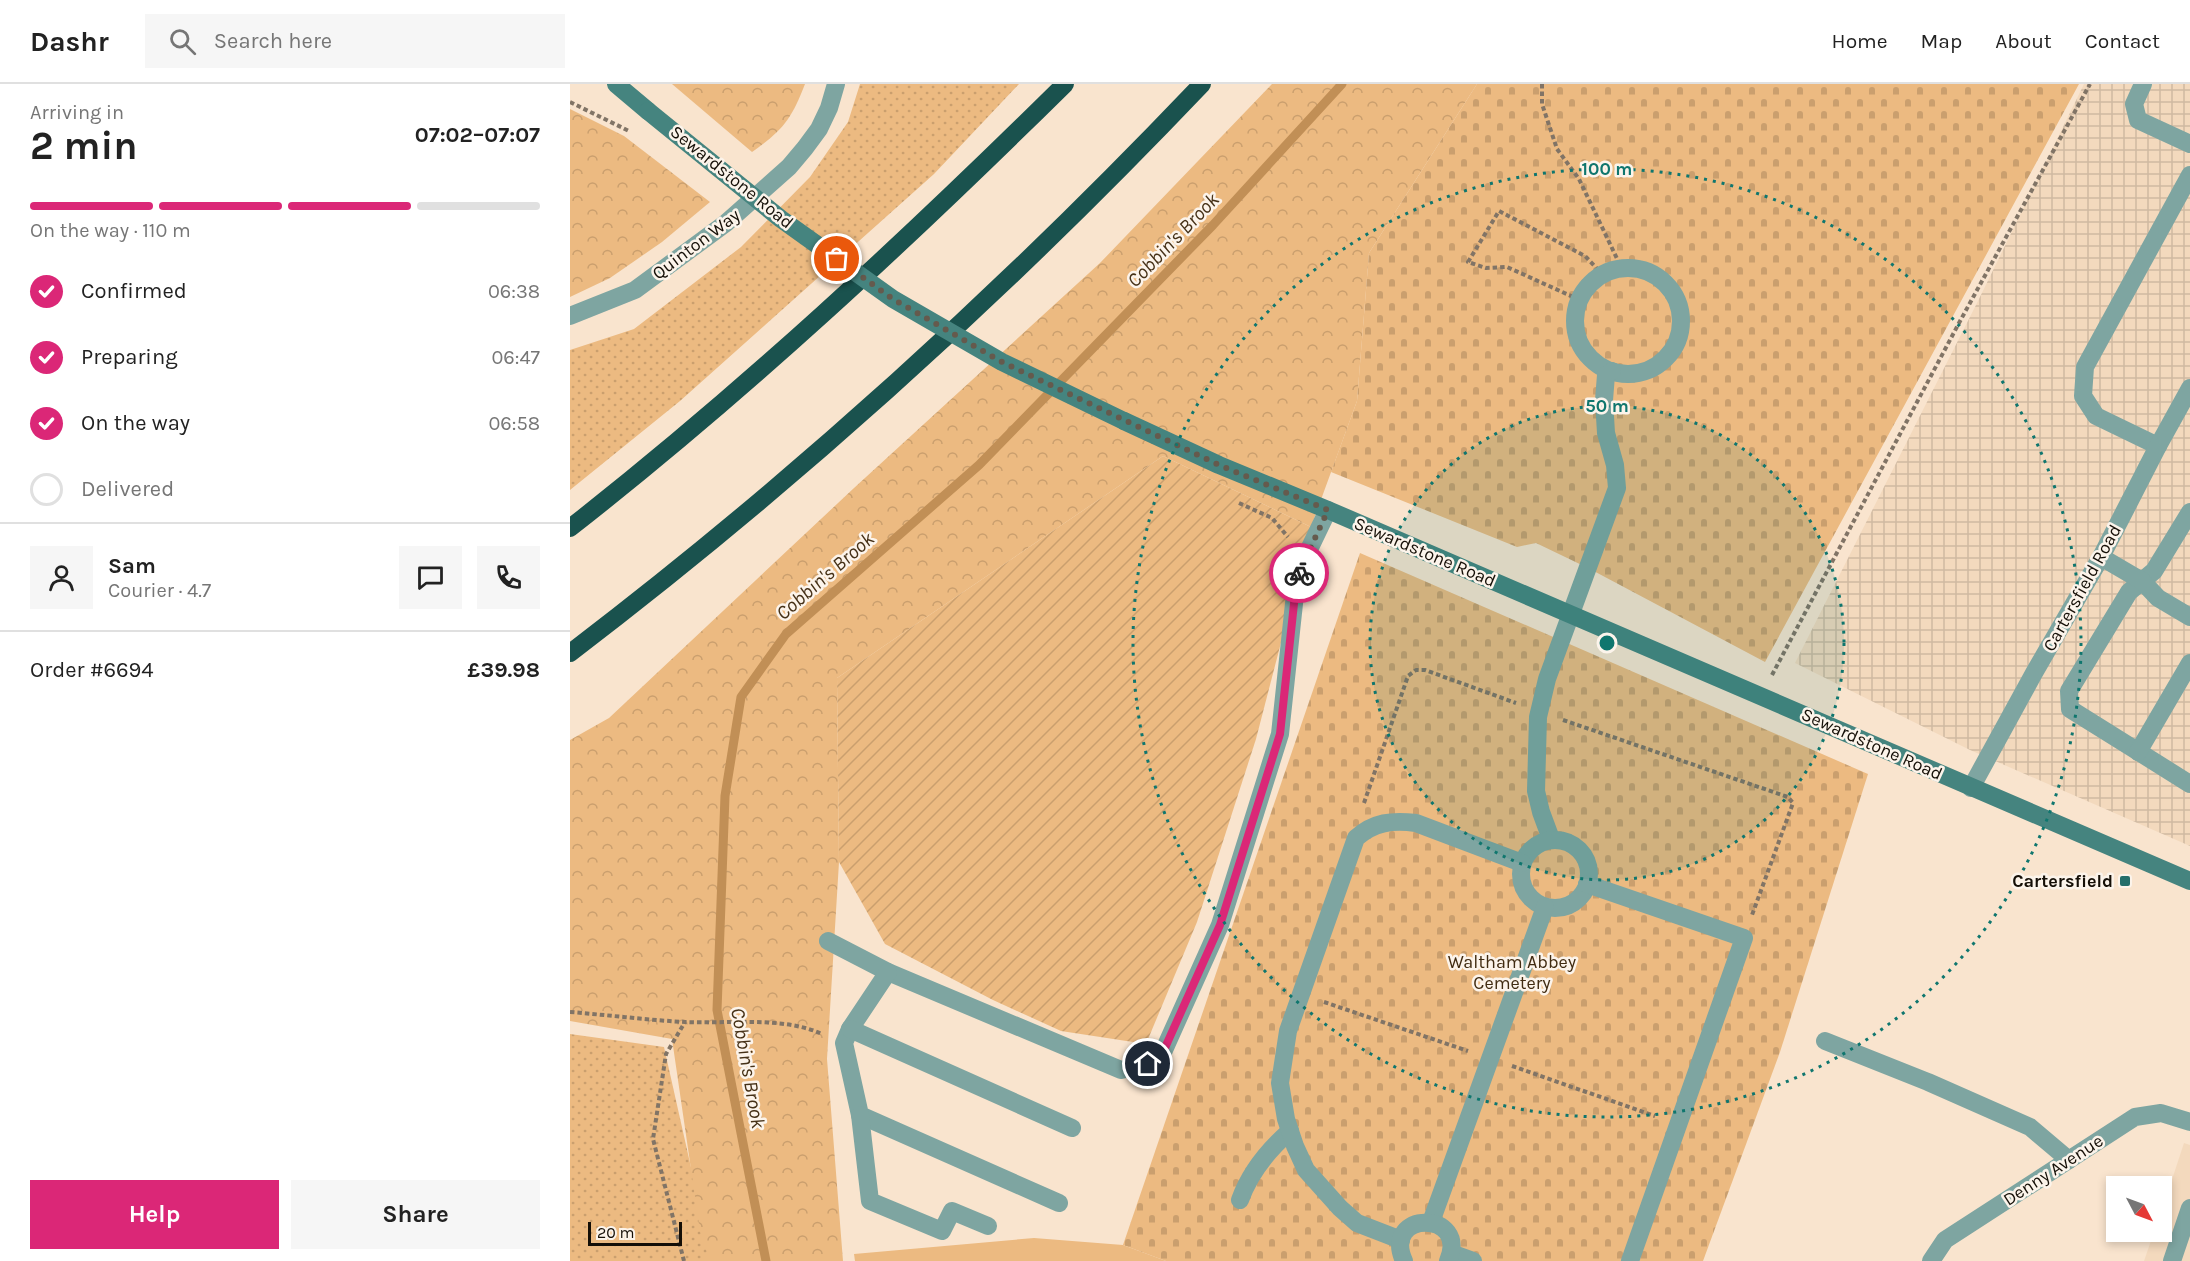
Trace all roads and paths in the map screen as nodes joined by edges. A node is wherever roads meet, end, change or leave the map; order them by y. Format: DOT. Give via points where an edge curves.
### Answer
graph roads {
  1 [pos="616,84"];
  2 [pos="836,84"];
  3 [pos="1065,84"];
  4 [pos="1202,84"];
  5 [pos="1542,84"];
  6 [pos="2090,84"];
  7 [pos="2143,84"];
  8 [pos="570,102"];
  9 [pos="629,131"];
  10 [pos="2190,144"];
  11 [pos="2190,175"];
  12 [pos="1622,269"];
  13 [pos="1603,275"];
  14 [pos="1580,300"];
  15 [pos="570,316"];
  16 [pos="1612,372"];
  17 [pos="2190,388"];
  18 [pos="2157,446"];
  19 [pos="1230,499"];
  20 [pos="1328,510"];
  21 [pos="2190,512"];
  22 [pos="570,528"];
  23 [pos="1290,543"];
  24 [pos="2101,557"];
  25 [pos="2142,582"];
  26 [pos="1571,614"];
  27 [pos="2190,617"];
  28 [pos="570,653"];
  29 [pos="2190,663"];
  30 [pos="1772,675"];
  31 [pos="1539,712"];
  32 [pos="2138,752"];
  33 [pos="2190,784"];
  34 [pos="1971,788"];
  35 [pos="1365,830"];
  36 [pos="1551,839"];
  37 [pos="1522,863"];
  38 [pos="2190,881"];
  39 [pos="1587,884"];
  40 [pos="1545,907"];
  41 [pos="1744,938"];
  42 [pos="828,941"];
  43 [pos="888,972"];
  44 [pos="570,1012"];
  45 [pos="685,1022"];
  46 [pos="847,1036"];
  47 [pos="1825,1041"];
  48 [pos="860,1115"];
  49 [pos="2190,1122"];
  50 [pos="1072,1128"];
  51 [pos="1290,1131"];
  52 [pos="2069,1160"];
  53 [pos="1240,1200"];
  54 [pos="1059,1203"];
  55 [pos="2190,1208"];
  56 [pos="1431,1222"];
  57 [pos="988,1226"];
  58 [pos="1401,1240"];
  59 [pos="1449,1257"];
  60 [pos="684,1261"];
  61 [pos="1404,1261"];
  62 [pos="1473,1261"];
  63 [pos="1630,1261"];
  64 [pos="1931,1261"];
  65 [pos="2172,1261"];
  1 -- 20 [label="street, Sewardstone Road, bridge" via="781,219 893,299 1002,362 1219,465"];
  2 -- 15 [label="street, Quinton Way" via="819,129 805,148 726,223 635,290"];
  3 -- 22 [label="highway" via="974,174 749,382"];
  4 -- 28 [label="highway" via="1026,262 835,437 720,536"];
  5 -- 12 [label="path" via="1542,104 1557,148 1579,179"];
  6 -- 30 [label="path"];
  7 -- 10 [label="street" via="2134,104 2138,120"];
  8 -- 9 [label="path"];
  11 -- 18 [label="street" via="2085,367 2083,396 2096,416"];
  12 -- 13 [label="street"];
  12 -- 16 [label="street" via="1642,269 1658,276 1670,288 1681,319 1672,351 1660,363 1629,374"];
  13 -- 14 [label="street" via="1584,291"];
  13 -- 14 [label="path" via="1586,256 1498,211 1468,262 1486,268 1507,267"];
  14 -- 16 [label="street" via="1575,322 1578,338 1586,353"];
  16 -- 26 [label="street" via="1606,375 1604,399 1606,434 1617,488"];
  17 -- 18 [label="street, Cartersfield Road"];
  18 -- 24 [label="street, Cartersfield Road"];
  19 -- 23 [label="path" via="1272,519"];
  20 -- 26 [label="street, Sewardstone Road"];
  20 -- 43 [label="street" via="1296,585 1280,734 1220,925 1164,1050 1148,1064 1120,1070"];
  21 -- 25 [label="street" via="2154,572"];
  24 -- 25 [label="street"];
  24 -- 34 [label="street, Cartersfield Road"];
  25 -- 27 [label="street" via="2158,598"];
  25 -- 32 [label="street" via="2129,592 2069,691 2070,709"];
  26 -- 31 [label="street"];
  26 -- 34 [label="street, Sewardstone Road"];
  29 -- 32 [label="street"];
  31 -- 35 [label="path" via="1416,670 1408,676 1359,817"];
  31 -- 36 [label="street" via="1536,791"];
  31 -- 41 [label="path" via="1788,797 1793,803"];
  32 -- 33 [label="street"];
  34 -- 38 [label="street, Sewardstone Road"];
  35 -- 37 [label="street" via="1381,822 1416,823"];
  35 -- 51 [label="street" via="1356,838 1288,1031 1281,1083"];
  36 -- 37 [label="street" via="1535,845"];
  36 -- 39 [label="street" via="1578,848 1589,868"];
  37 -- 40 [label="street" via="1522,885 1535,902"];
  39 -- 40 [label="street" via="1577,900 1567,906"];
  39 -- 41 [label="street"];
  40 -- 56 [label="street"];
  41 -- 63 [label="street"];
  42 -- 43 [label="street"];
  43 -- 46 [label="street"];
  44 -- 45 [label="path"];
  45 -- 46 [label="path" via="788,1024"];
  45 -- 60 [label="path" via="666,1054 653,1139"];
  46 -- 48 [label="street"];
  46 -- 50 [label="street"];
  47 -- 52 [label="street" via="2031,1127"];
  48 -- 54 [label="street"];
  48 -- 57 [label="street" via="870,1201 942,1231 952,1211"];
  49 -- 52 [label="street, Denny Avenue" via="2161,1113 2135,1117"];
  51 -- 53 [label="street" via="1262,1158"];
  51 -- 58 [label="street" via="1306,1170 1340,1208 1357,1223"];
  52 -- 64 [label="street, Denny Avenue" via="1945,1240"];
  55 -- 65 [label="street"];
  56 -- 58 [label="street" via="1414,1225"];
  56 -- 59 [label="street" via="1449,1237"];
  58 -- 61 [label="street"];
  59 -- 62 [label="street"];
}
